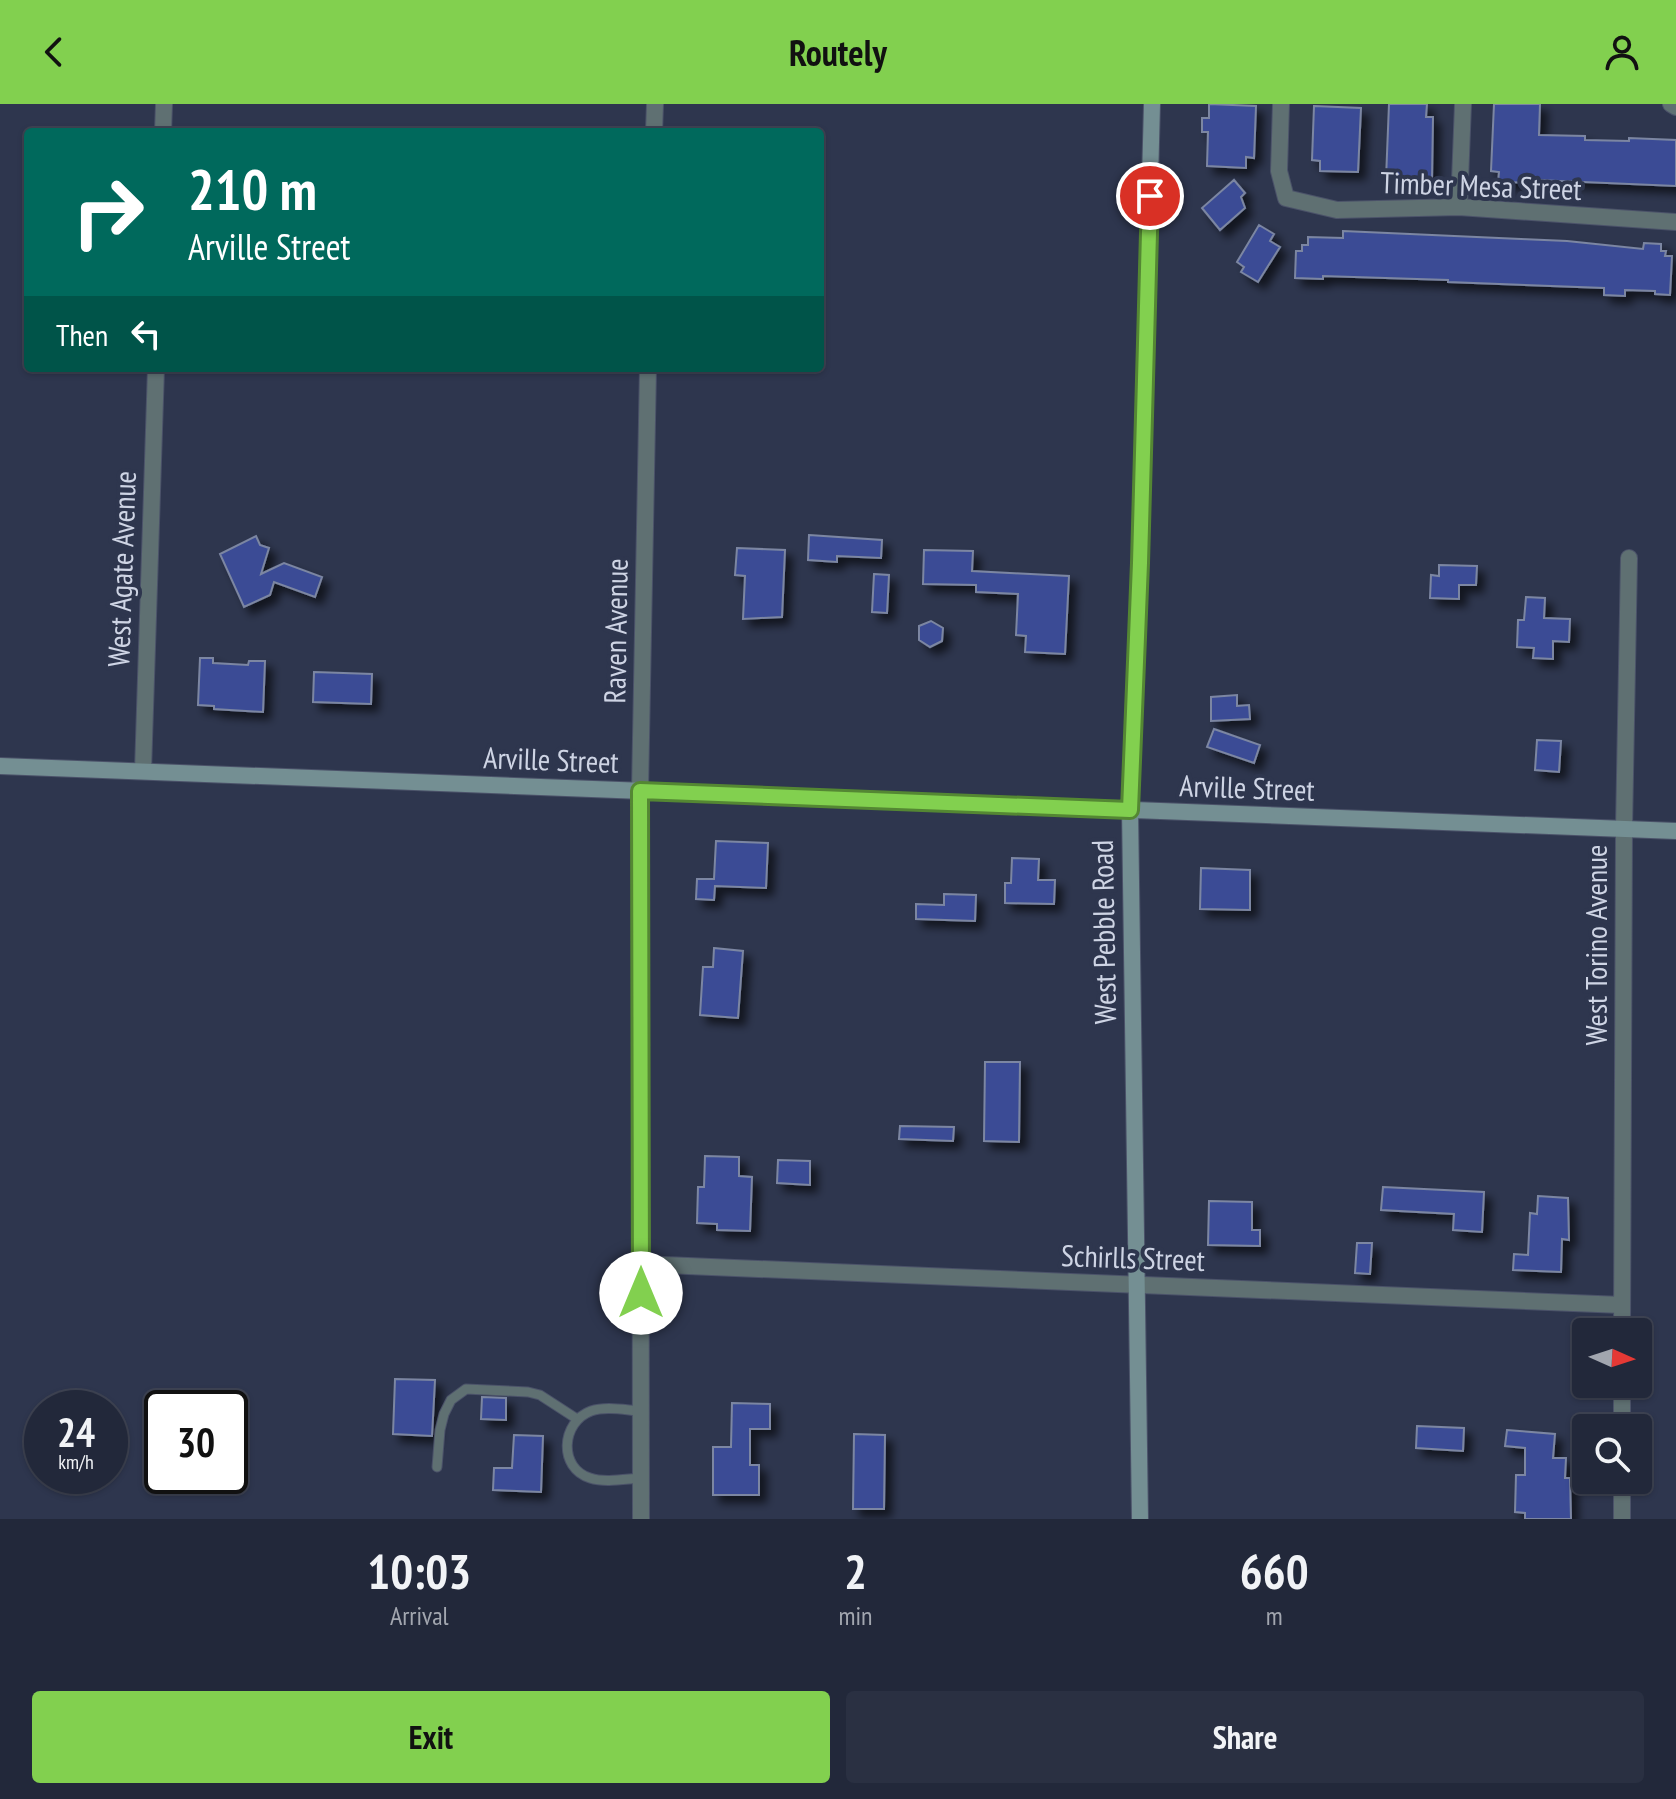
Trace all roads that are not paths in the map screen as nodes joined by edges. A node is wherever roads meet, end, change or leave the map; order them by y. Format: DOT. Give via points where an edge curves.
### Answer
graph roads {
  1 [pos="164,104"];
  2 [pos="655,104"];
  3 [pos="1152,104"];
  4 [pos="1281,104"];
  5 [pos="1463,104"];
  6 [pos="163,128"];
  7 [pos="654,128"];
  8 [pos="1459,207"];
  9 [pos="1676,222"];
  10 [pos="156,372"];
  11 [pos="648,372"];
  12 [pos="1629,558"];
  13 [pos="0,766"];
  14 [pos="143,771"];
  15 [pos="640,791"];
  16 [pos="1130,810"];
  17 [pos="1624,829"];
  18 [pos="1676,831"];
  19 [pos="641,1264"];
  20 [pos="1137,1285"];
  21 [pos="1622,1305"];
  22 [pos="1622,1318"];
  23 [pos="641,1411"];
  24 [pos="577,1419"];
  25 [pos="437,1467"];
  26 [pos="640,1478"];
  27 [pos="1622,1494"];
  28 [pos="641,1519"];
  29 [pos="1140,1519"];
  30 [pos="1622,1519"];
  1 -- 6 [label="street"];
  2 -- 7 [label="street"];
  3 -- 16 [label="street, West Pebble Road"];
  4 -- 8 [label="street, Timber Mesa Street" via="1279,171 1286,198 1337,210"];
  5 -- 8 [label="street"];
  8 -- 9 [label="street, Timber Mesa Street"];
  10 -- 14 [label="street, West Agate Avenue"];
  11 -- 15 [label="street, Raven Avenue"];
  12 -- 17 [label="street, West Torino Avenue"];
  13 -- 14 [label="street, Arville Street"];
  14 -- 15 [label="street, Arville Street"];
  15 -- 16 [label="street, Arville Street"];
  15 -- 19 [label="street, Raven Avenue"];
  16 -- 17 [label="street, Arville Street"];
  16 -- 20 [label="street, West Pebble Road"];
  17 -- 18 [label="street, Arville Street"];
  17 -- 21 [label="street, West Torino Avenue"];
  19 -- 20 [label="street, Schirlls Street"];
  19 -- 23 [label="street, Raven Avenue"];
  20 -- 21 [label="street, Schirlls Street"];
  20 -- 29 [label="street, West Pebble Road"];
  21 -- 22 [label="street, West Torino Avenue"];
  23 -- 24 [label="lane" via="595,1410"];
  23 -- 26 [label="street, Raven Avenue"];
  24 -- 25 [label="lane" via="540,1395 466,1389 444,1414"];
  24 -- 26 [label="lane" via="567,1449 578,1472 597,1480"];
  26 -- 28 [label="street, Raven Avenue"];
  27 -- 30 [label="street"];
}
